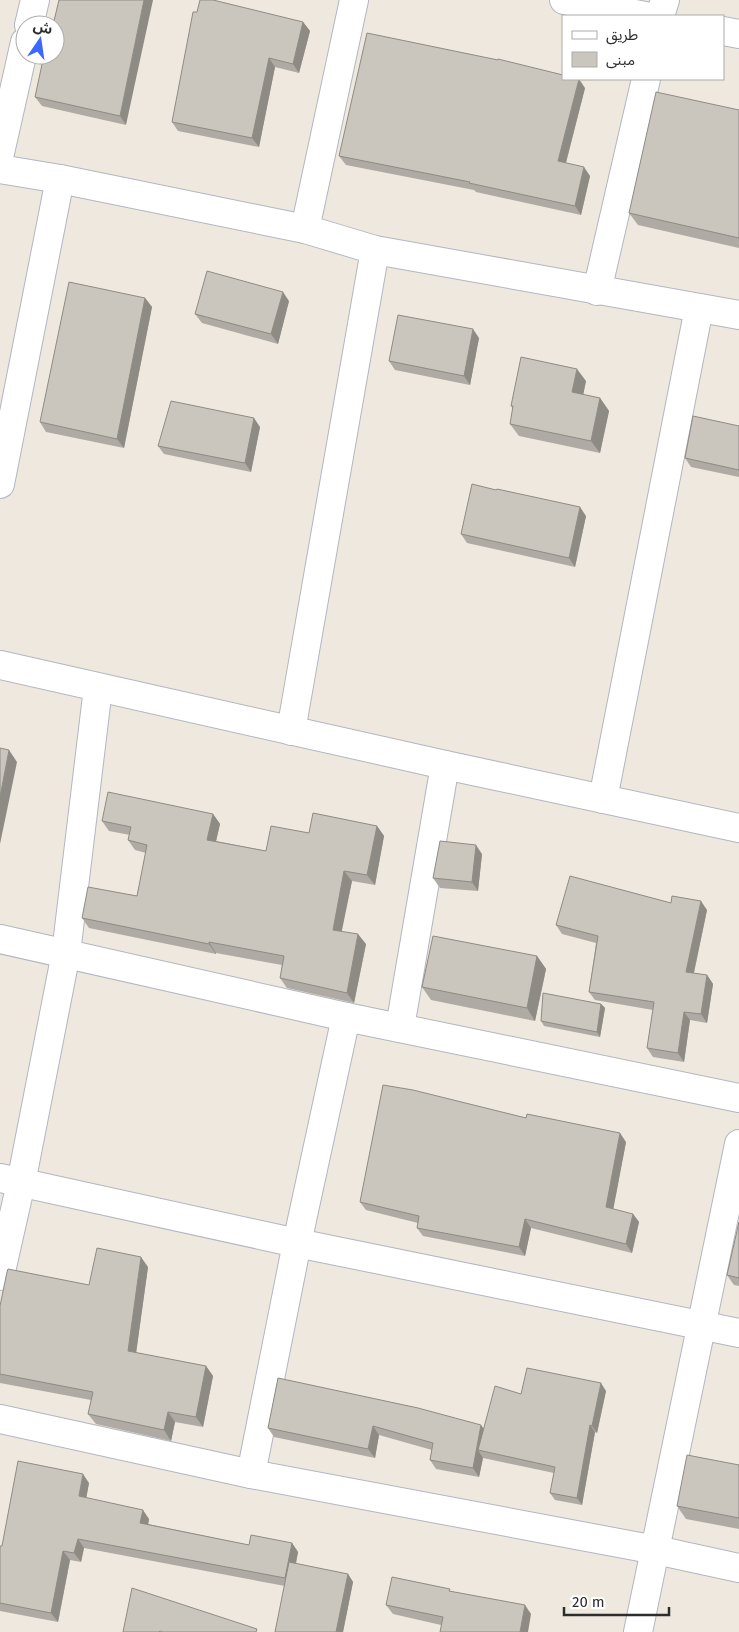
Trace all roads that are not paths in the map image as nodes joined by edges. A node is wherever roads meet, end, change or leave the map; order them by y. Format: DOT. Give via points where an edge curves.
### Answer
graph roads {
  1 [pos="35,0"];
  2 [pos="354,0"];
  3 [pos="564,0"];
  4 [pos="665,0"];
  5 [pos="31,15"];
  6 [pos="640,15"];
  7 [pos="660,15"];
  8 [pos="724,31"];
  9 [pos="739,34"];
  10 [pos="20,65"];
  11 [pos="646,80"];
  12 [pos="0,152"];
  13 [pos="0,169"];
  14 [pos="60,179"];
  15 [pos="304,229"];
  16 [pos="375,250"];
  17 [pos="597,291"];
  18 [pos="699,308"];
  19 [pos="739,315"];
  20 [pos="0,484"];
  21 [pos="0,665"];
  22 [pos="98,688"];
  23 [pos="291,731"];
  24 [pos="445,765"];
  25 [pos="603,799"];
  26 [pos="739,828"];
  27 [pos="0,939"];
  28 [pos="66,953"];
  29 [pos="346,1017"];
  30 [pos="400,1027"];
  31 [pos="739,1098"];
  32 [pos="739,1144"];
  33 [pos="11,1181"];
  34 [pos="296,1243"];
  35 [pos="0,1276"];
  36 [pos="701,1324"];
  37 [pos="739,1333"];
  38 [pos="0,1419"];
  39 [pos="251,1474"];
  40 [pos="656,1550"];
  41 [pos="739,1568"];
  42 [pos="638,1632"];
  1 -- 5 [label="street"];
  2 -- 15 [label="street"];
  3 -- 6 [label="street"];
  4 -- 7 [label="street"];
  8 -- 9 [label="street"];
  10 -- 12 [label="street"];
  11 -- 17 [label="street"];
  13 -- 14 [label="street"];
  14 -- 15 [label="street"];
  14 -- 20 [label="street"];
  15 -- 16 [label="street"];
  16 -- 17 [label="street"];
  16 -- 23 [label="street"];
  17 -- 18 [label="street"];
  18 -- 19 [label="street"];
  18 -- 25 [label="street"];
  21 -- 22 [label="street"];
  22 -- 23 [label="street"];
  22 -- 28 [label="street"];
  23 -- 24 [label="street"];
  24 -- 25 [label="street"];
  24 -- 30 [label="street"];
  25 -- 26 [label="street"];
  27 -- 28 [label="street"];
  28 -- 29 [label="street"];
  28 -- 33 [label="street"];
  29 -- 30 [label="street"];
  29 -- 34 [label="street"];
  30 -- 31 [label="street"];
  32 -- 36 [label="street"];
  33 -- 34 [label="street"];
  33 -- 35 [label="street"];
  34 -- 36 [label="street"];
  34 -- 39 [label="street"];
  36 -- 37 [label="street"];
  36 -- 40 [label="street"];
  38 -- 39 [label="street"];
  39 -- 40 [label="street"];
  40 -- 41 [label="street"];
  40 -- 42 [label="street"];
}
